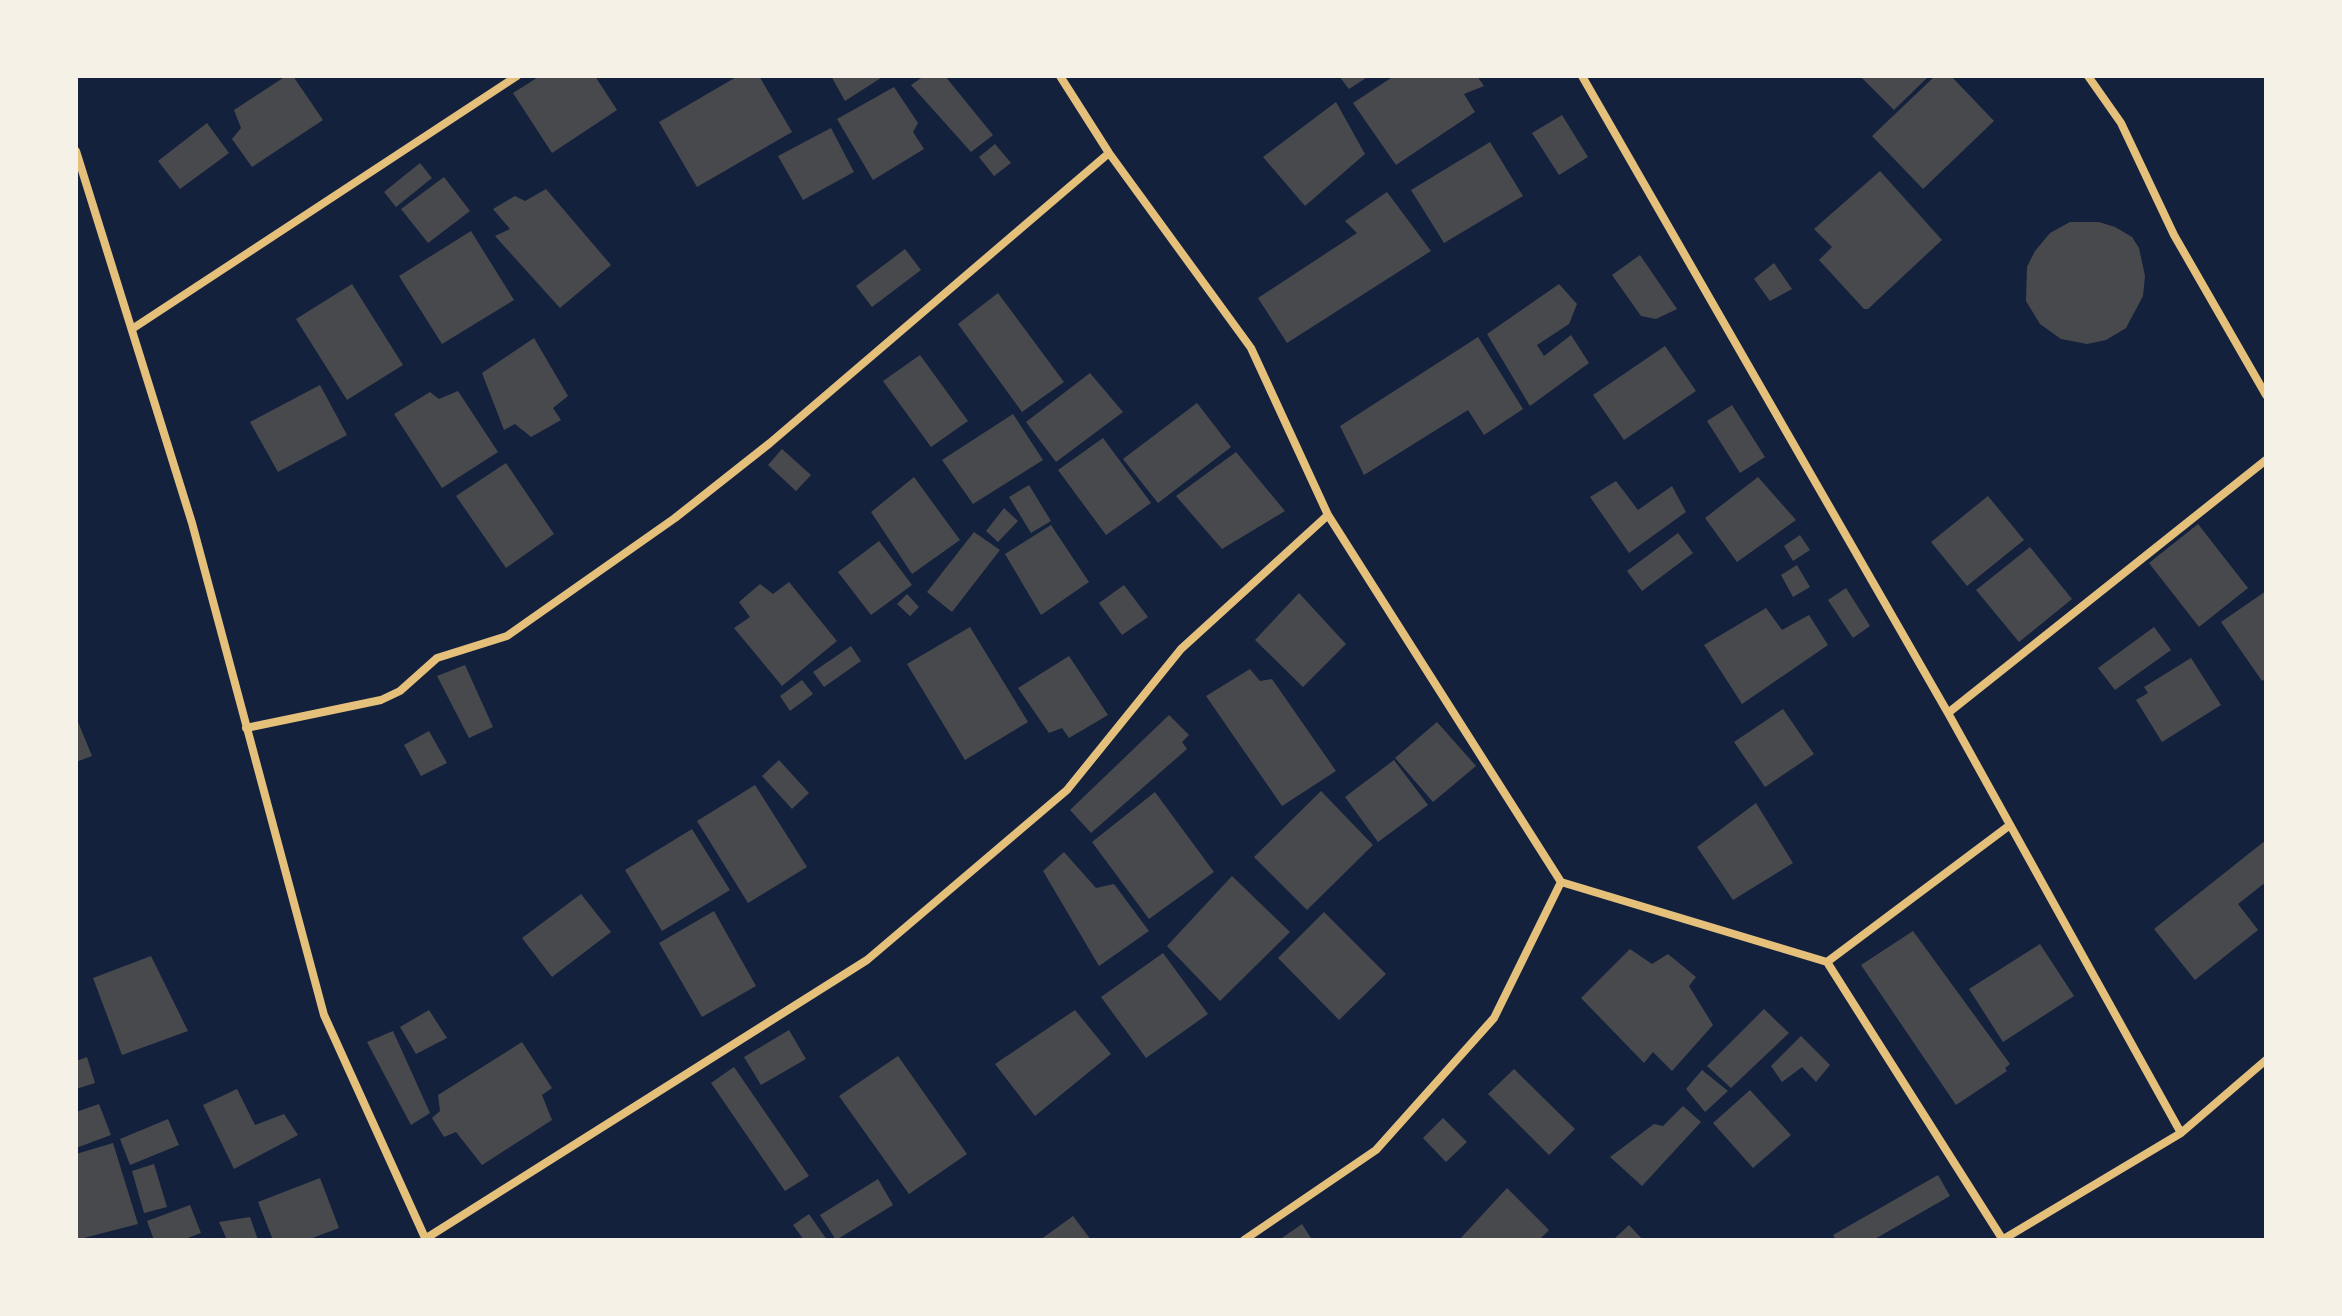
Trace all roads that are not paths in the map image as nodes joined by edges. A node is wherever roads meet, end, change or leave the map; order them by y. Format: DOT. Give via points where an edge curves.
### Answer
graph roads {
  1 [pos="517,76"];
  2 [pos="1060,76"];
  3 [pos="1582,76"];
  4 [pos="2088,76"];
  5 [pos="76,151"];
  6 [pos="1109,153"];
  7 [pos="132,329"];
  8 [pos="2266,395"];
  9 [pos="2266,460"];
  10 [pos="1328,515"];
  11 [pos="1948,713"];
  12 [pos="246,728"];
  13 [pos="2010,825"];
  14 [pos="1561,882"];
  15 [pos="1827,962"];
  16 [pos="2266,1060"];
  17 [pos="2181,1133"];
  18 [pos="426,1240"];
  19 [pos="1244,1240"];
  20 [pos="2003,1240"];
  1 -- 7 [label="street"];
  2 -- 6 [label="street"];
  3 -- 11 [label="street"];
  4 -- 8 [label="street" via="2121,123 2174,235"];
  5 -- 7 [label="street"];
  6 -- 10 [label="street" via="1251,348"];
  6 -- 12 [label="street" via="770,443 675,518 507,636 437,658 400,691 381,700"];
  7 -- 12 [label="street" via="192,523"];
  9 -- 11 [label="street"];
  10 -- 14 [label="street"];
  10 -- 18 [label="street" via="1181,649 1067,790 867,960"];
  11 -- 13 [label="street"];
  12 -- 18 [label="street" via="324,1015"];
  13 -- 15 [label="street"];
  13 -- 17 [label="street"];
  14 -- 15 [label="street"];
  14 -- 19 [label="street" via="1494,1018 1376,1150"];
  15 -- 20 [label="street"];
  16 -- 17 [label="street"];
  17 -- 20 [label="street"];
}
